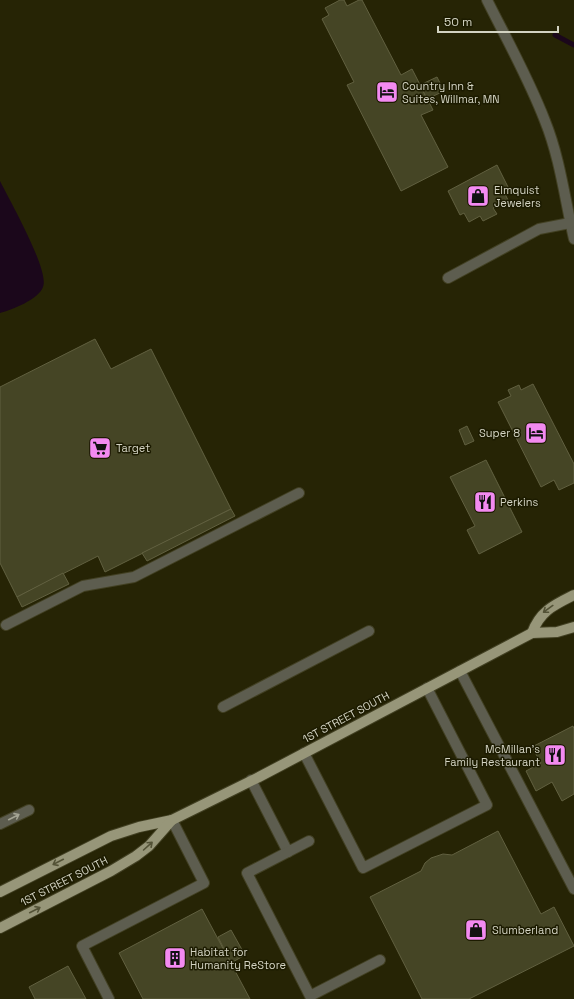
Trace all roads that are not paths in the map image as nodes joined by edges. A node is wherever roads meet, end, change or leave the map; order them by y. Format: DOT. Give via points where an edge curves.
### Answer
graph roads {
  1 [pos="487,0"];
  2 [pos="570,223"];
  3 [pos="574,239"];
  4 [pos="448,278"];
  5 [pos="299,493"];
  6 [pos="574,595"];
  7 [pos="6,625"];
  8 [pos="574,627"];
  9 [pos="369,631"];
  10 [pos="532,633"];
  11 [pos="460,671"];
  12 [pos="427,688"];
  13 [pos="223,707"];
  14 [pos="304,753"];
  15 [pos="251,780"];
  16 [pos="28,810"];
  17 [pos="172,820"];
  18 [pos="0,824"];
  19 [pos="309,841"];
  20 [pos="288,852"];
  21 [pos="574,889"];
  22 [pos="0,892"];
  23 [pos="0,928"];
  24 [pos="380,960"];
  25 [pos="109,999"];
  1 -- 2 [label="street" via="545,121 555,151"];
  2 -- 3 [label="street"];
  2 -- 4 [label="street" via="539,229"];
  5 -- 7 [label="street" via="134,577 83,586"];
  6 -- 10 [label="main road, one-way" via="543,613"];
  8 -- 10 [label="main road, 1ST STREET SOUTH" via="557,632"];
  9 -- 13 [label="street"];
  10 -- 11 [label="main road, 1ST STREET SOUTH"];
  11 -- 12 [label="main road, 1ST STREET SOUTH"];
  11 -- 21 [label="street"];
  12 -- 14 [label="main road, 1ST STREET SOUTH"];
  12 -- 14 [label="street" via="487,804 363,868"];
  14 -- 15 [label="main road, 1ST STREET SOUTH"];
  15 -- 17 [label="main road, 1ST STREET SOUTH"];
  15 -- 20 [label="street"];
  18 -- 16 [label="street, one-way"];
  17 -- 22 [label="main road, 1ST STREET SOUTH, one-way" via="139,827 93,844"];
  23 -- 17 [label="main road, 1ST STREET SOUTH, one-way" via="136,856 149,846"];
  17 -- 25 [label="street" via="204,883 82,946"];
  19 -- 20 [label="street"];
  20 -- 24 [label="street" via="247,873 310,996"];
}
